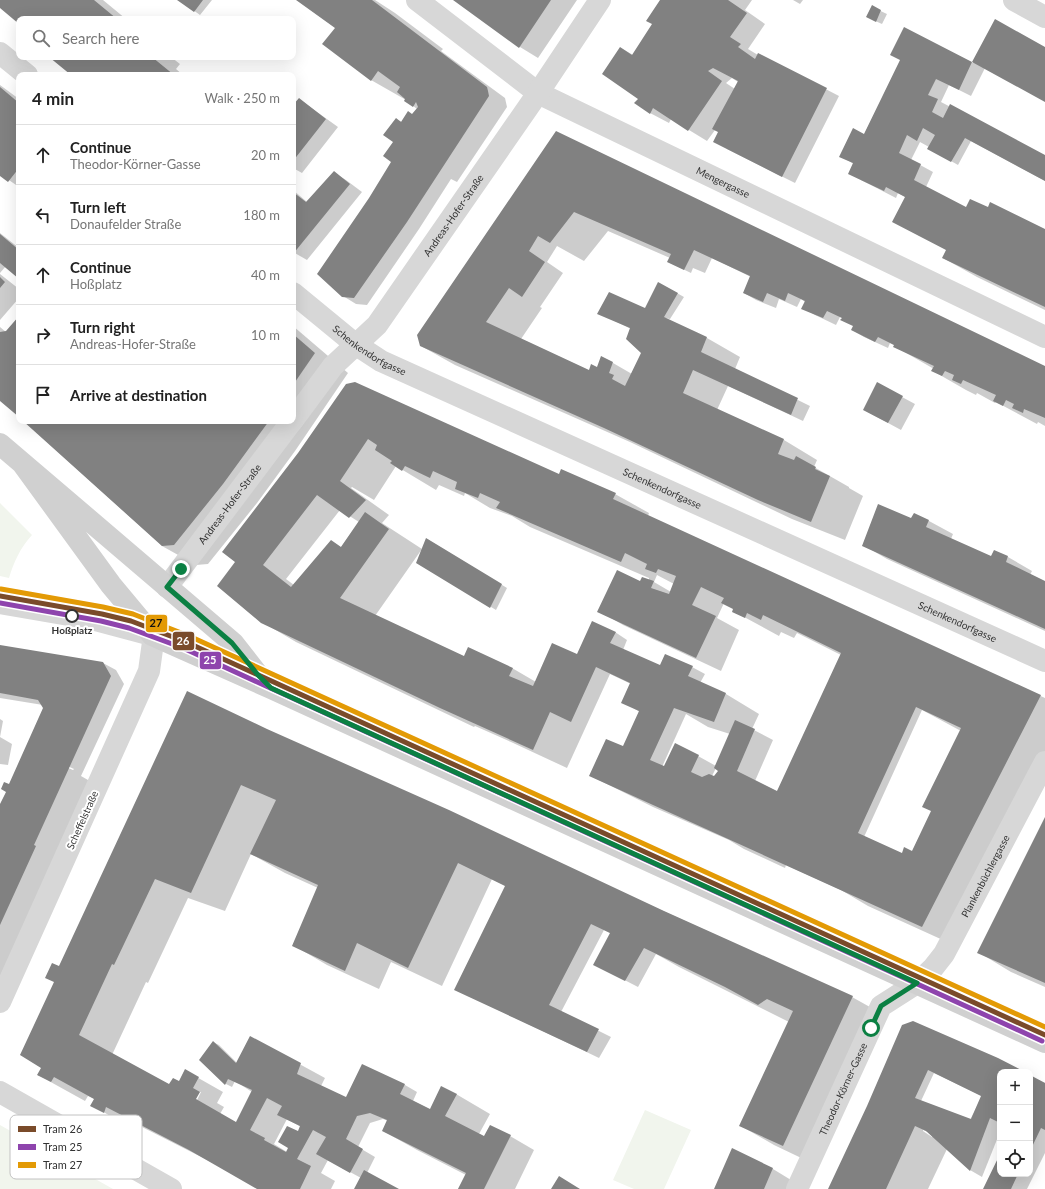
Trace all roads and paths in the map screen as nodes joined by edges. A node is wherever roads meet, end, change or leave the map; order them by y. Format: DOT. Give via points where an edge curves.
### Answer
graph roads {
  1 [pos="417,0"];
  2 [pos="600,0"];
  3 [pos="1014,0"];
  4 [pos="1045,17"];
  5 [pos="0,53"];
  6 [pos="23,72"];
  7 [pos="538,93"];
  8 [pos="296,295"];
  9 [pos="1045,336"];
  10 [pos="355,344"];
  11 [pos="296,415"];
  12 [pos="289,424"];
  13 [pos="0,444"];
  14 [pos="23,464"];
  15 [pos="167,587"];
  16 [pos="0,604"];
  17 [pos="152,635"];
  18 [pos="1045,661"];
  19 [pos="271,688"];
  20 [pos="1045,762"];
  21 [pos="917,983"];
  22 [pos="0,1002"];
  23 [pos="1045,1042"];
  24 [pos="0,1092"];
  25 [pos="41,1115"];
  26 [pos="142,1173"];
  27 [pos="171,1189"];
  28 [pos="797,1189"];
  1 -- 7 [label="street, Mengergasse"];
  2 -- 7 [label="street, Andreas-Hofer-Straße"];
  3 -- 4 [label="street"];
  5 -- 6 [label="street"];
  7 -- 9 [label="street, Mengergasse"];
  7 -- 10 [label="street, Andreas-Hofer-Straße" via="377,325"];
  8 -- 10 [label="street, Schenkendorfgasse"];
  10 -- 11 [label="street, Andreas-Hofer-Straße" via="333,366"];
  10 -- 18 [label="street, Schenkendorfgasse" via="381,361"];
  12 -- 15 [label="street, Andreas-Hofer-Straße"];
  13 -- 14 [label="main road"];
  14 -- 15 [label="main road"];
  14 -- 17 [label="main road" via="111,585"];
  15 -- 19 [label="main road" via="232,643"];
  16 -- 17 [label="street" via="92,619"];
  17 -- 19 [label="main road"];
  17 -- 22 [label="street, Scheffelstraße" via="149,671"];
  19 -- 21 [label="main road"];
  20 -- 21 [label="street, Plankenbüchlergasse" via="944,954"];
  21 -- 23 [label="main road"];
  21 -- 28 [label="street, Theodor-Körner-Gasse" via="881,1006"];
  24 -- 25 [label="street"];
  26 -- 27 [label="street"];
}
